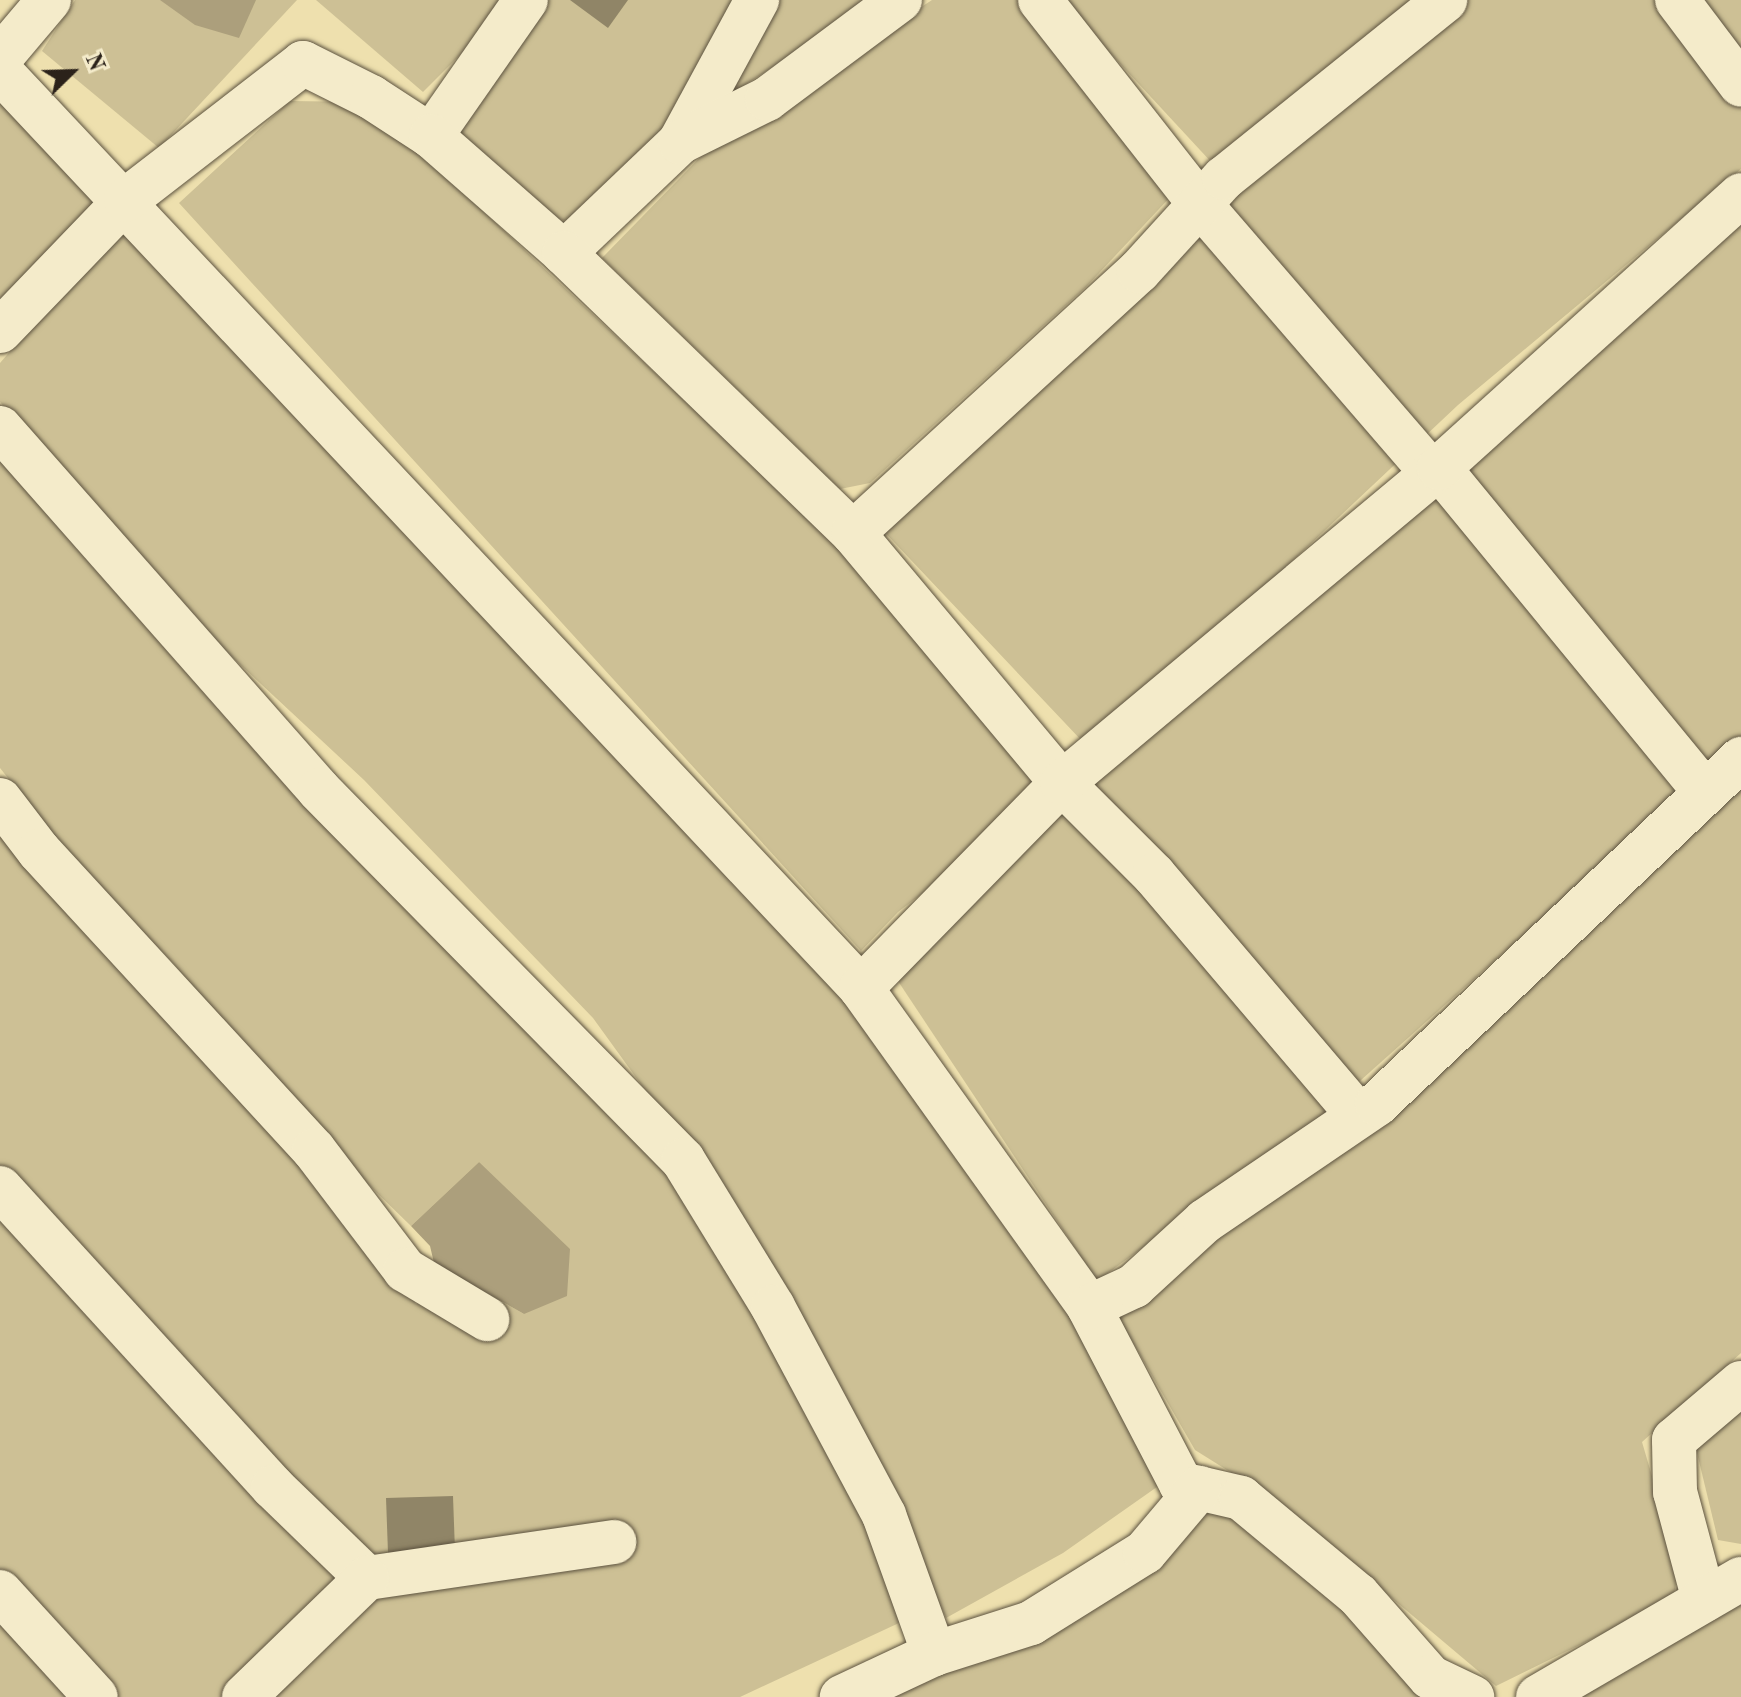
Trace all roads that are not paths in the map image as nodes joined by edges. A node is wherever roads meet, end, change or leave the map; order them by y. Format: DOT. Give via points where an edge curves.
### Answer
graph roads {
  1 [pos="49,0"];
  2 [pos="526,0"];
  3 [pos="757,0"];
  4 [pos="900,0"];
  5 [pos="1040,0"];
  6 [pos="1445,0"];
  7 [pos="1677,0"];
  8 [pos="0,58"];
  9 [pos="0,71"];
  10 [pos="1741,85"];
  11 [pos="431,136"];
  12 [pos="680,142"];
  13 [pos="1741,195"];
  14 [pos="126,200"];
  15 [pos="1200,204"];
  16 [pos="564,253"];
  17 [pos="0,331"];
  18 [pos="0,428"];
  19 [pos="1435,470"];
  20 [pos="853,533"];
  21 [pos="1741,759"];
  22 [pos="1062,783"];
  23 [pos="1704,791"];
  24 [pos="0,800"];
  25 [pos="861,988"];
  26 [pos="1359,1116"];
  27 [pos="0,1188"];
  28 [pos="1089,1307"];
  29 [pos="487,1319"];
  30 [pos="1741,1383"];
  31 [pos="1199,1488"];
  32 [pos="614,1542"];
  33 [pos="367,1578"];
  34 [pos="1723,1590"];
  35 [pos="0,1592"];
  36 [pos="934,1654"];
  37 [pos="96,1697"];
  38 [pos="244,1697"];
  39 [pos="842,1697"];
  40 [pos="1472,1697"];
  41 [pos="1538,1697"];
  1 -- 8 [label="lane"];
  2 -- 11 [label="lane"];
  3 -- 12 [label="lane"];
  4 -- 12 [label="lane" via="767,99"];
  5 -- 15 [label="lane"];
  6 -- 15 [label="lane" via="1224,178"];
  7 -- 10 [label="lane"];
  9 -- 14 [label="lane"];
  11 -- 14 [label="lane" via="303,63"];
  11 -- 16 [label="lane"];
  12 -- 16 [label="lane"];
  13 -- 19 [label="lane"];
  14 -- 17 [label="lane"];
  14 -- 25 [label="lane"];
  15 -- 19 [label="lane"];
  15 -- 20 [label="lane" via="1139,271"];
  16 -- 20 [label="lane"];
  18 -- 36 [label="lane" via="319,790 683,1160 773,1307 884,1515"];
  19 -- 22 [label="lane"];
  19 -- 23 [label="lane"];
  20 -- 22 [label="lane"];
  21 -- 23 [label="lane"];
  22 -- 25 [label="lane"];
  22 -- 26 [label="lane" via="1154,875"];
  23 -- 26 [label="lane"];
  24 -- 29 [label="lane" via="39,851 314,1150 405,1270"];
  25 -- 28 [label="lane"];
  26 -- 28 [label="lane" via="1205,1221 1134,1286"];
  27 -- 33 [label="lane" via="273,1487"];
  28 -- 31 [label="lane" via="1181,1484"];
  30 -- 34 [label="lane" via="1674,1440 1675,1492"];
  31 -- 36 [label="lane" via="1145,1552 1031,1623"];
  31 -- 40 [label="lane" via="1241,1498 1358,1595 1430,1677"];
  32 -- 33 [label="lane"];
  33 -- 38 [label="lane"];
  34 -- 41 [label="lane"];
  35 -- 37 [label="lane"];
  36 -- 39 [label="lane"];
}
